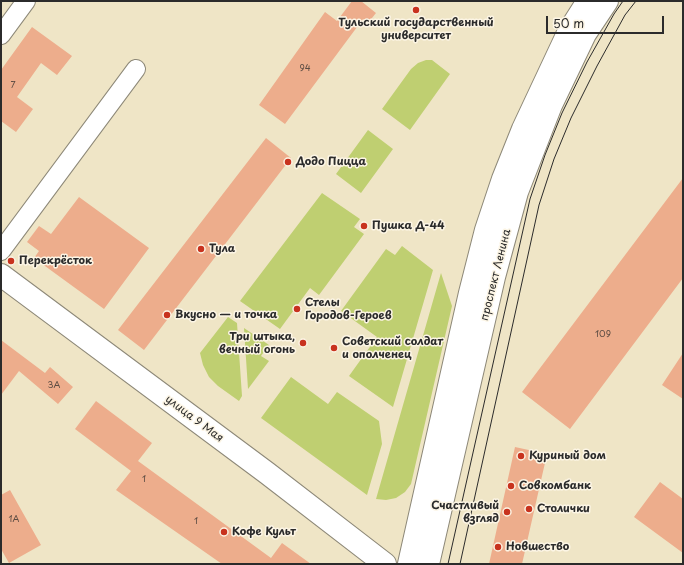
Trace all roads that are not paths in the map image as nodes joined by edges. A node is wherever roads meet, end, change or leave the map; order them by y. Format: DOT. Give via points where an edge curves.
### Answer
graph roads {
  1 [pos="26,1"];
  2 [pos="588,1"];
  3 [pos="607,1"];
  4 [pos="1,35"];
  5 [pos="136,69"];
  6 [pos="1,251"];
  7 [pos="1,275"];
  8 [pos="385,564"];
  9 [pos="409,564"];
  10 [pos="428,564"];
  1 -- 4 [label="street"];
  2 -- 9 [label="main road, проспект Ленина" via="569,31 544,81 517,143 486,230"];
  3 -- 10 [label="main road, проспект Ленина" via="585,34 551,105 517,192 492,284"];
  5 -- 6 [label="street"];
  7 -- 8 [label="main road, улица 9 Мая"];
}
